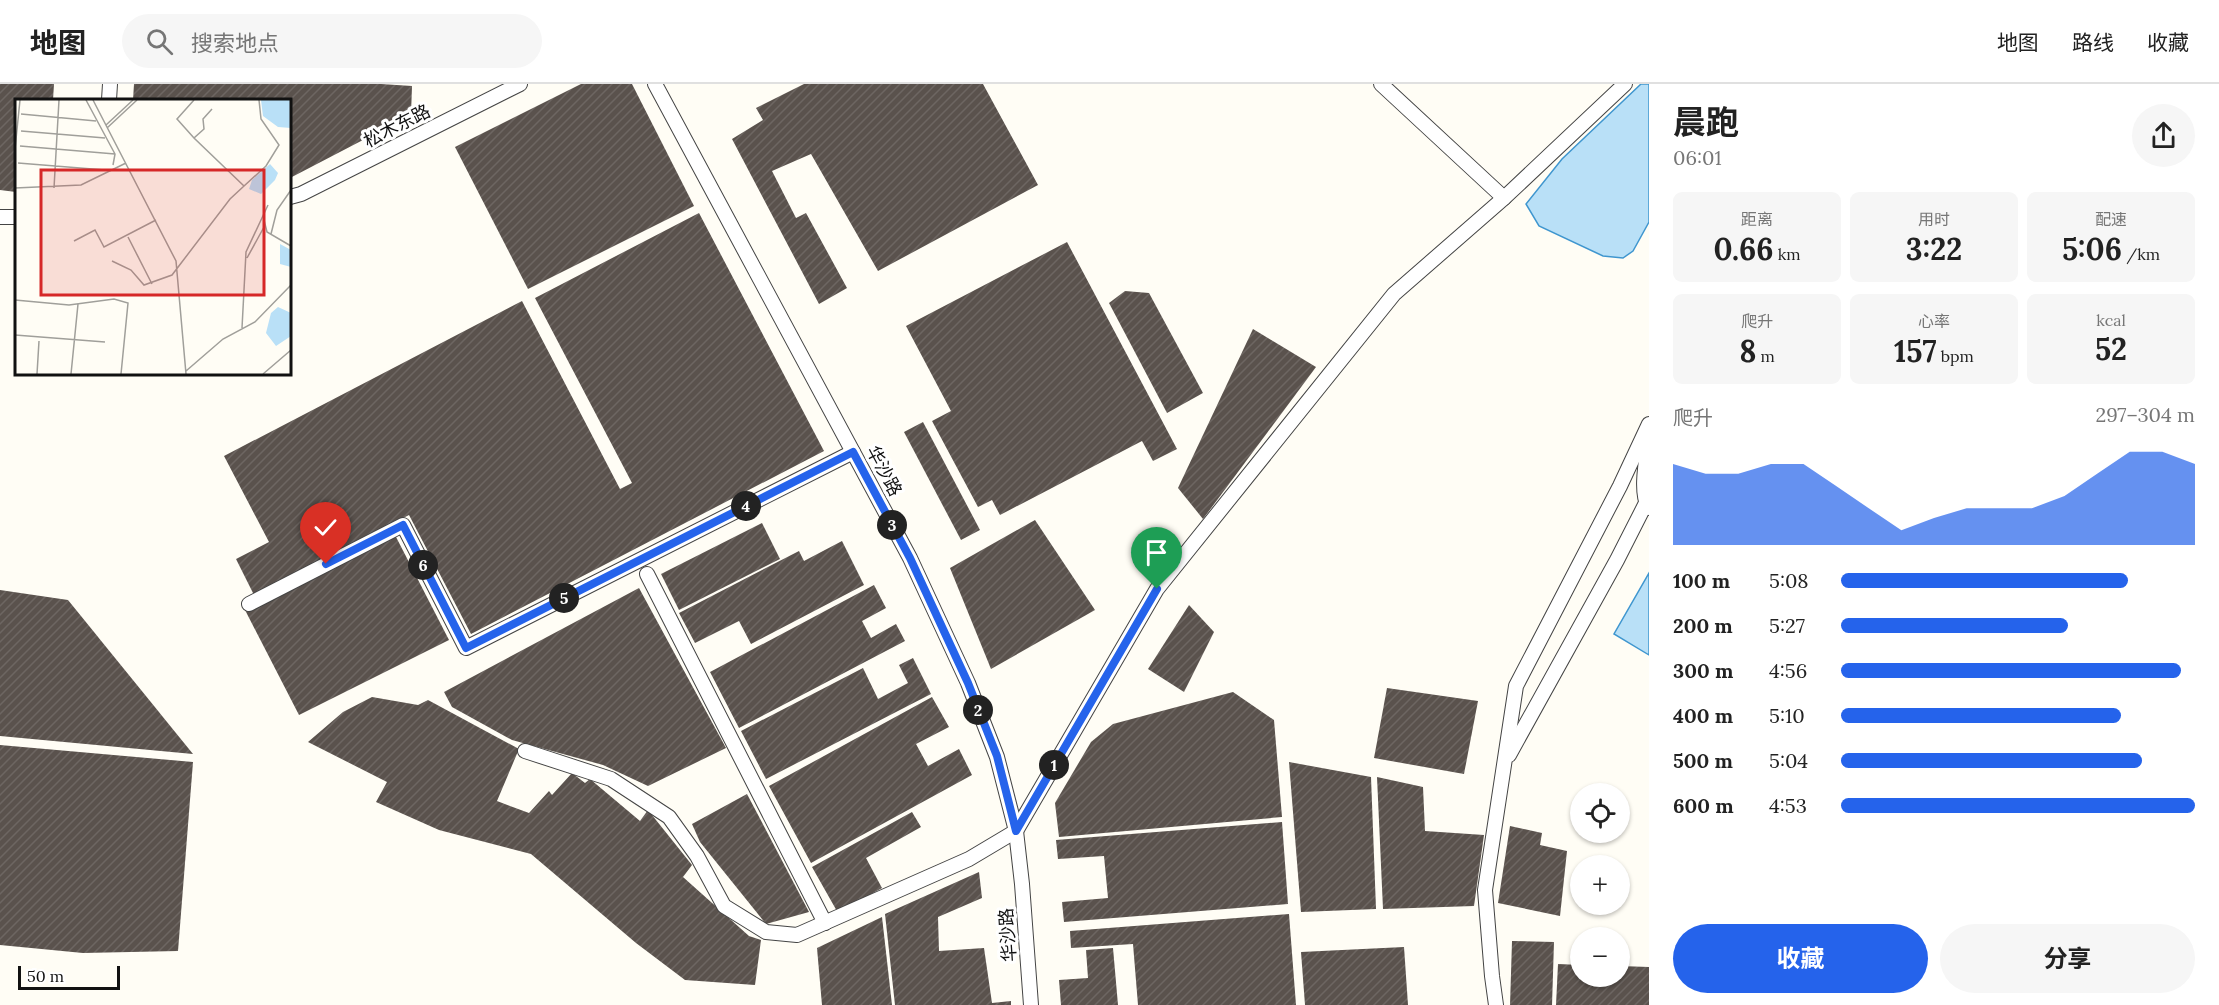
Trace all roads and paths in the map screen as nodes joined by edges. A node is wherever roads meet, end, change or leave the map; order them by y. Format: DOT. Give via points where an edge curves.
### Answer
graph roads {
  1 [pos="110,84"];
  2 [pos="520,84"];
  3 [pos="655,84"];
  4 [pos="1381,84"];
  5 [pos="1625,84"];
  6 [pos="109,99"];
  7 [pos="291,197"];
  8 [pos="1504,198"];
  9 [pos="1649,424"];
  10 [pos="1649,438"];
  11 [pos="853,452"];
  12 [pos="1647,506"];
  13 [pos="646,574"];
  14 [pos="249,604"];
  15 [pos="525,751"];
  16 [pos="1504,765"];
  17 [pos="1016,831"];
  18 [pos="825,923"];
  19 [pos="1030,1005"];
  20 [pos="1496,1005"];
  1 -- 6 [label="street"];
  2 -- 7 [label="street, 松木东路"];
  3 -- 11 [label="street, 华沙路"];
  4 -- 8 [label="street"];
  5 -- 8 [label="street"];
  8 -- 17 [label="street" via="1394,294 1157,589"];
  9 -- 16 [label="street" via="1516,686"];
  10 -- 12 [label="street" via="1644,473"];
  11 -- 14 [label="street" via="466,648 403,525"];
  11 -- 17 [label="street, 华沙路" via="910,558 968,683 997,756"];
  12 -- 16 [label="street"];
  13 -- 18 [label="street"];
  15 -- 18 [label="street" via="611,779 669,817 697,856 724,906 766,932 797,935"];
  16 -- 20 [label="street" via="1485,890"];
  17 -- 18 [label="street" via="969,859"];
  17 -- 19 [label="street, 华沙路"];
}
